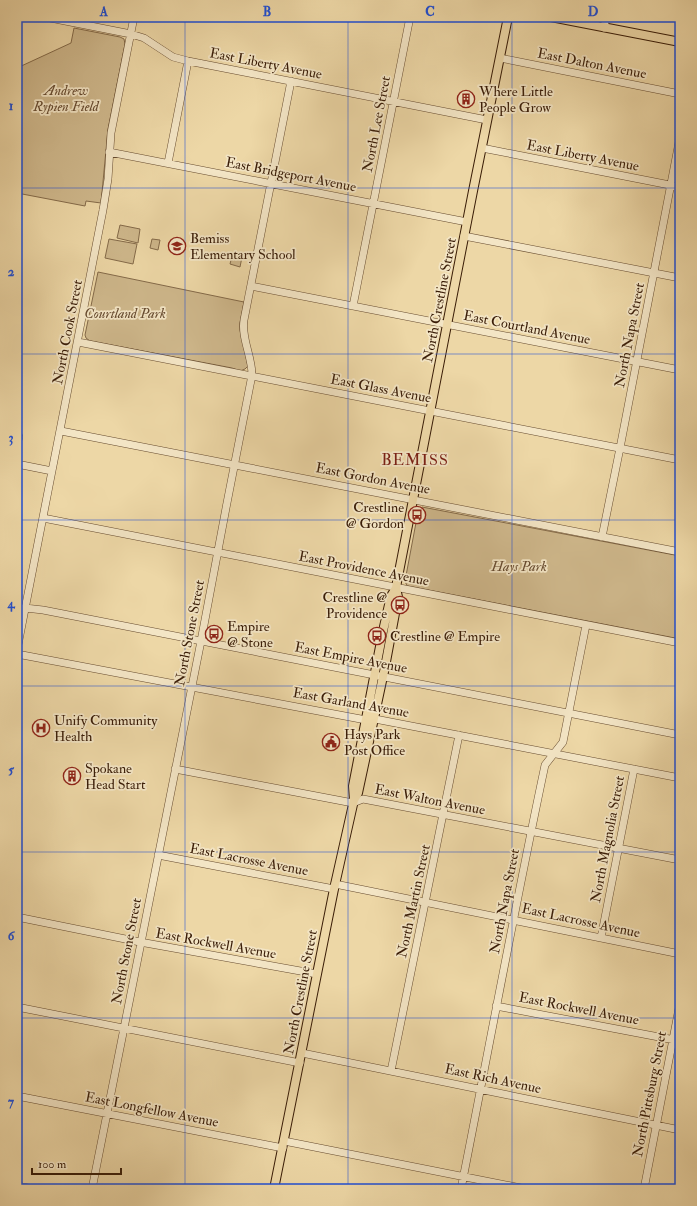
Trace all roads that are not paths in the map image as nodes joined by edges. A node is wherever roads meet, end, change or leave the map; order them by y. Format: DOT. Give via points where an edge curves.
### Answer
graph roads {
  1 [pos="48,17"];
  2 [pos="134,17"];
  3 [pos="410,17"];
  4 [pos="508,17"];
  5 [pos="550,17"];
  6 [pos="606,17"];
  7 [pos="604,28"];
  8 [pos="131,34"];
  9 [pos="680,42"];
  10 [pos="500,58"];
  11 [pos="188,62"];
  12 [pos="291,81"];
  13 [pos="680,94"];
  14 [pos="393,101"];
  15 [pos="487,120"];
  16 [pos="680,137"];
  17 [pos="482,148"];
  18 [pos="109,152"];
  19 [pos="168,163"];
  20 [pos="271,183"];
  21 [pos="671,185"];
  22 [pos="680,187"];
  23 [pos="374,203"];
  24 [pos="467,222"];
  25 [pos="464,236"];
  26 [pos="654,273"];
  27 [pos="680,278"];
  28 [pos="251,286"];
  29 [pos="353,306"];
  30 [pos="447,325"];
  31 [pos="78,342"];
  32 [pos="637,361"];
  33 [pos="680,370"];
  34 [pos="252,375"];
  35 [pos="430,411"];
  36 [pos="17,431"];
  37 [pos="61,431"];
  38 [pos="17,444"];
  39 [pos="620,448"];
  40 [pos="680,460"];
  41 [pos="17,464"];
  42 [pos="235,465"];
  43 [pos="52,471"];
  44 [pos="414,500"];
  45 [pos="42,518"];
  46 [pos="602,537"];
  47 [pos="218,552"];
  48 [pos="680,552"];
  49 [pos="396,588"];
  50 [pos="25,608"];
  51 [pos="17,609"];
  52 [pos="586,625"];
  53 [pos="201,642"];
  54 [pos="680,643"];
  55 [pos="17,650"];
  56 [pos="17,654"];
  57 [pos="374,675"];
  58 [pos="383,677"];
  59 [pos="191,686"];
  60 [pos="569,713"];
  61 [pos="374,719"];
  62 [pos="366,720"];
  63 [pos="459,735"];
  64 [pos="680,735"];
  65 [pos="554,753"];
  66 [pos="175,769"];
  67 [pos="634,769"];
  68 [pos="680,778"];
  69 [pos="354,802"];
  70 [pos="444,815"];
  71 [pos="531,831"];
  72 [pos="618,848"];
  73 [pos="158,855"];
  74 [pos="680,860"];
  75 [pos="335,886"];
  76 [pos="426,902"];
  77 [pos="17,917"];
  78 [pos="514,920"];
  79 [pos="601,938"];
  80 [pos="140,942"];
  81 [pos="680,954"];
  82 [pos="317,974"];
  83 [pos="680,1003"];
  84 [pos="496,1006"];
  85 [pos="17,1007"];
  86 [pos="124,1028"];
  87 [pos="676,1041"];
  88 [pos="302,1053"];
  89 [pos="300,1063"];
  90 [pos="391,1071"];
  91 [pos="482,1089"];
  92 [pos="17,1096"];
  93 [pos="107,1114"];
  94 [pos="657,1125"];
  95 [pos="680,1130"];
  96 [pos="283,1144"];
  97 [pos="464,1176"];
  98 [pos="17,1186"];
  99 [pos="34,1189"];
  100 [pos="92,1189"];
  101 [pos="274,1189"];
  102 [pos="461,1189"];
  103 [pos="526,1189"];
  104 [pos="644,1189"];
  1 -- 8 [label="street, East Liberty Avenue"];
  2 -- 8 [label="street, North Cook Street"];
  3 -- 14 [label="street, North Lee Street"];
  4 -- 10 [label="main road, North Crestline Street"];
  5 -- 7 [label="main road"];
  6 -- 7 [label="street"];
  7 -- 9 [label="main road"];
  8 -- 11 [label="street, East Liberty Avenue" via="144,38 173,57"];
  8 -- 18 [label="street, North Cook Street"];
  10 -- 13 [label="street, East Dalton Avenue"];
  10 -- 15 [label="main road, North Crestline Street"];
  11 -- 12 [label="street, East Liberty Avenue"];
  11 -- 19 [label="street"];
  12 -- 14 [label="street, East Liberty Avenue"];
  12 -- 20 [label="street, North Stone Street"];
  14 -- 15 [label="street, East Liberty Avenue"];
  14 -- 23 [label="street, North Lee Street"];
  15 -- 17 [label="main road, North Crestline Street"];
  16 -- 21 [label="street, North Napa Street"];
  17 -- 21 [label="street, East Liberty Avenue"];
  17 -- 24 [label="main road, North Crestline Street"];
  18 -- 19 [label="street, East Bridgeport Avenue"];
  18 -- 31 [label="street, North Cook Street" via="103,210"];
  19 -- 20 [label="street, East Bridgeport Avenue"];
  20 -- 23 [label="street, East Bridgeport Avenue"];
  20 -- 28 [label="street, North Stone Street"];
  21 -- 22 [label="street, East Liberty Avenue"];
  21 -- 26 [label="street, North Napa Street"];
  23 -- 24 [label="street, East Bridgeport Avenue"];
  23 -- 29 [label="street, North Lee Street"];
  24 -- 25 [label="main road, North Crestline Street"];
  25 -- 26 [label="street"];
  25 -- 30 [label="main road, North Crestline Street"];
  26 -- 27 [label="street"];
  26 -- 32 [label="street, North Napa Street"];
  28 -- 29 [label="street, East Courtland Avenue"];
  28 -- 34 [label="street, North Stone Street" via="243,328"];
  29 -- 30 [label="street, East Courtland Avenue"];
  30 -- 32 [label="street, East Courtland Avenue"];
  30 -- 35 [label="main road, North Crestline Street"];
  31 -- 34 [label="street, East Glass Avenue"];
  31 -- 37 [label="street, North Cook Street"];
  32 -- 33 [label="street, East Courtland Avenue"];
  32 -- 39 [label="street, North Napa Street"];
  34 -- 35 [label="street, East Glass Avenue"];
  34 -- 42 [label="street, North Stone Street"];
  35 -- 39 [label="street, East Glass Avenue"];
  35 -- 44 [label="main road, North Crestline Street"];
  36 -- 38 [label="street"];
  37 -- 42 [label="street, East Gordon Avenue"];
  37 -- 43 [label="street, North Cook Street"];
  39 -- 40 [label="street, East Glass Avenue"];
  39 -- 46 [label="street, North Napa Street"];
  41 -- 43 [label="street"];
  42 -- 44 [label="street, East Gordon Avenue"];
  42 -- 47 [label="street, North Stone Street"];
  43 -- 45 [label="street, North Cook Street"];
  44 -- 46 [label="street, East Gordon Avenue"];
  44 -- 49 [label="main road, North Crestline Street"];
  45 -- 47 [label="street, East Providence Avenue"];
  45 -- 50 [label="street, North Cook Street"];
  46 -- 48 [label="street, East Gordon Avenue"];
  47 -- 49 [label="street, East Providence Avenue"];
  47 -- 53 [label="street, North Stone Street"];
  49 -- 52 [label="street, East Providence Avenue"];
  49 -- 57 [label="main road, North Crestline Street" via="391,596"];
  49 -- 58 [label="main road, North Crestline Street" via="398,597"];
  50 -- 51 [label="street, East Empire Avenue"];
  50 -- 53 [label="street, East Empire Avenue"];
  50 -- 55 [label="street, North Cook Street"];
  52 -- 54 [label="street, East Providence Avenue"];
  52 -- 60 [label="street, North Napa Street"];
  53 -- 57 [label="street, East Empire Avenue"];
  53 -- 59 [label="street, North Stone Street"];
  56 -- 59 [label="street, East Garland Avenue"];
  57 -- 58 [label="street, East Empire Avenue"];
  57 -- 62 [label="main road, North Crestline Street"];
  58 -- 60 [label="street, East Empire Avenue"];
  58 -- 61 [label="main road, North Crestline Street"];
  59 -- 62 [label="street, East Garland Avenue"];
  59 -- 66 [label="street, North Stone Street"];
  60 -- 64 [label="street, East Empire Avenue"];
  60 -- 65 [label="street, North Napa Street" via="563,742"];
  61 -- 62 [label="street, East Garland Avenue"];
  61 -- 63 [label="street, East Garland Avenue"];
  61 -- 69 [label="main road, North Crestline Street"];
  62 -- 69 [label="main road, North Crestline Street" via="353,786"];
  63 -- 65 [label="street, East Garland Avenue"];
  63 -- 70 [label="street, North Martin Street"];
  65 -- 67 [label="street, East Garland Avenue"];
  65 -- 71 [label="street, North Napa Street" via="545,765"];
  66 -- 69 [label="street, East Walton Avenue"];
  66 -- 73 [label="street, North Stone Street"];
  67 -- 68 [label="street, East Garland Avenue"];
  67 -- 72 [label="street, North Magnolia Street"];
  69 -- 70 [label="street, East Walton Avenue" via="363,799"];
  69 -- 75 [label="main road, North Crestline Street"];
  70 -- 71 [label="street, East Walton Avenue"];
  70 -- 76 [label="street, North Martin Street"];
  71 -- 72 [label="street, East Walton Avenue"];
  71 -- 78 [label="street, North Napa Street"];
  72 -- 74 [label="street, East Walton Avenue"];
  72 -- 79 [label="street, North Magnolia Street"];
  73 -- 75 [label="street, East Lacrosse Avenue"];
  73 -- 80 [label="street, North Stone Street"];
  75 -- 76 [label="street, East Lacrosse Avenue"];
  75 -- 82 [label="main road, North Crestline Street"];
  76 -- 78 [label="street, East Lacrosse Avenue"];
  76 -- 90 [label="street, North Martin Street"];
  77 -- 80 [label="street, East Rockwell Avenue"];
  78 -- 79 [label="street, East Lacrosse Avenue"];
  78 -- 84 [label="street, North Napa Street"];
  79 -- 81 [label="street, East Lacrosse Avenue"];
  80 -- 82 [label="street, East Rockwell Avenue"];
  80 -- 86 [label="street, North Stone Street"];
  82 -- 88 [label="main road, North Crestline Street"];
  83 -- 87 [label="street, North Pittsburg Street"];
  84 -- 87 [label="street, East Rockwell Avenue"];
  84 -- 91 [label="street, North Napa Street"];
  85 -- 86 [label="street"];
  86 -- 89 [label="street"];
  86 -- 93 [label="street, North Stone Street"];
  87 -- 94 [label="street, North Pittsburg Street"];
  88 -- 89 [label="main road, North Crestline Street"];
  88 -- 90 [label="street, East Rich Avenue"];
  89 -- 96 [label="main road, North Crestline Street"];
  90 -- 91 [label="street, East Rich Avenue"];
  91 -- 94 [label="street, East Rich Avenue"];
  91 -- 97 [label="street, North Napa Street"];
  92 -- 93 [label="street, East Longfellow Avenue"];
  93 -- 96 [label="street, East Longfellow Avenue"];
  93 -- 100 [label="street, North Stone Street"];
  94 -- 95 [label="street, East Rich Avenue"];
  94 -- 104 [label="street, North Pittsburg Street"];
  96 -- 97 [label="street, East Longfellow Avenue"];
  96 -- 101 [label="main road, North Crestline Street"];
  97 -- 102 [label="street, North Napa Street"];
  97 -- 103 [label="street, East Longfellow Avenue"];
  98 -- 99 [label="street"];
}
